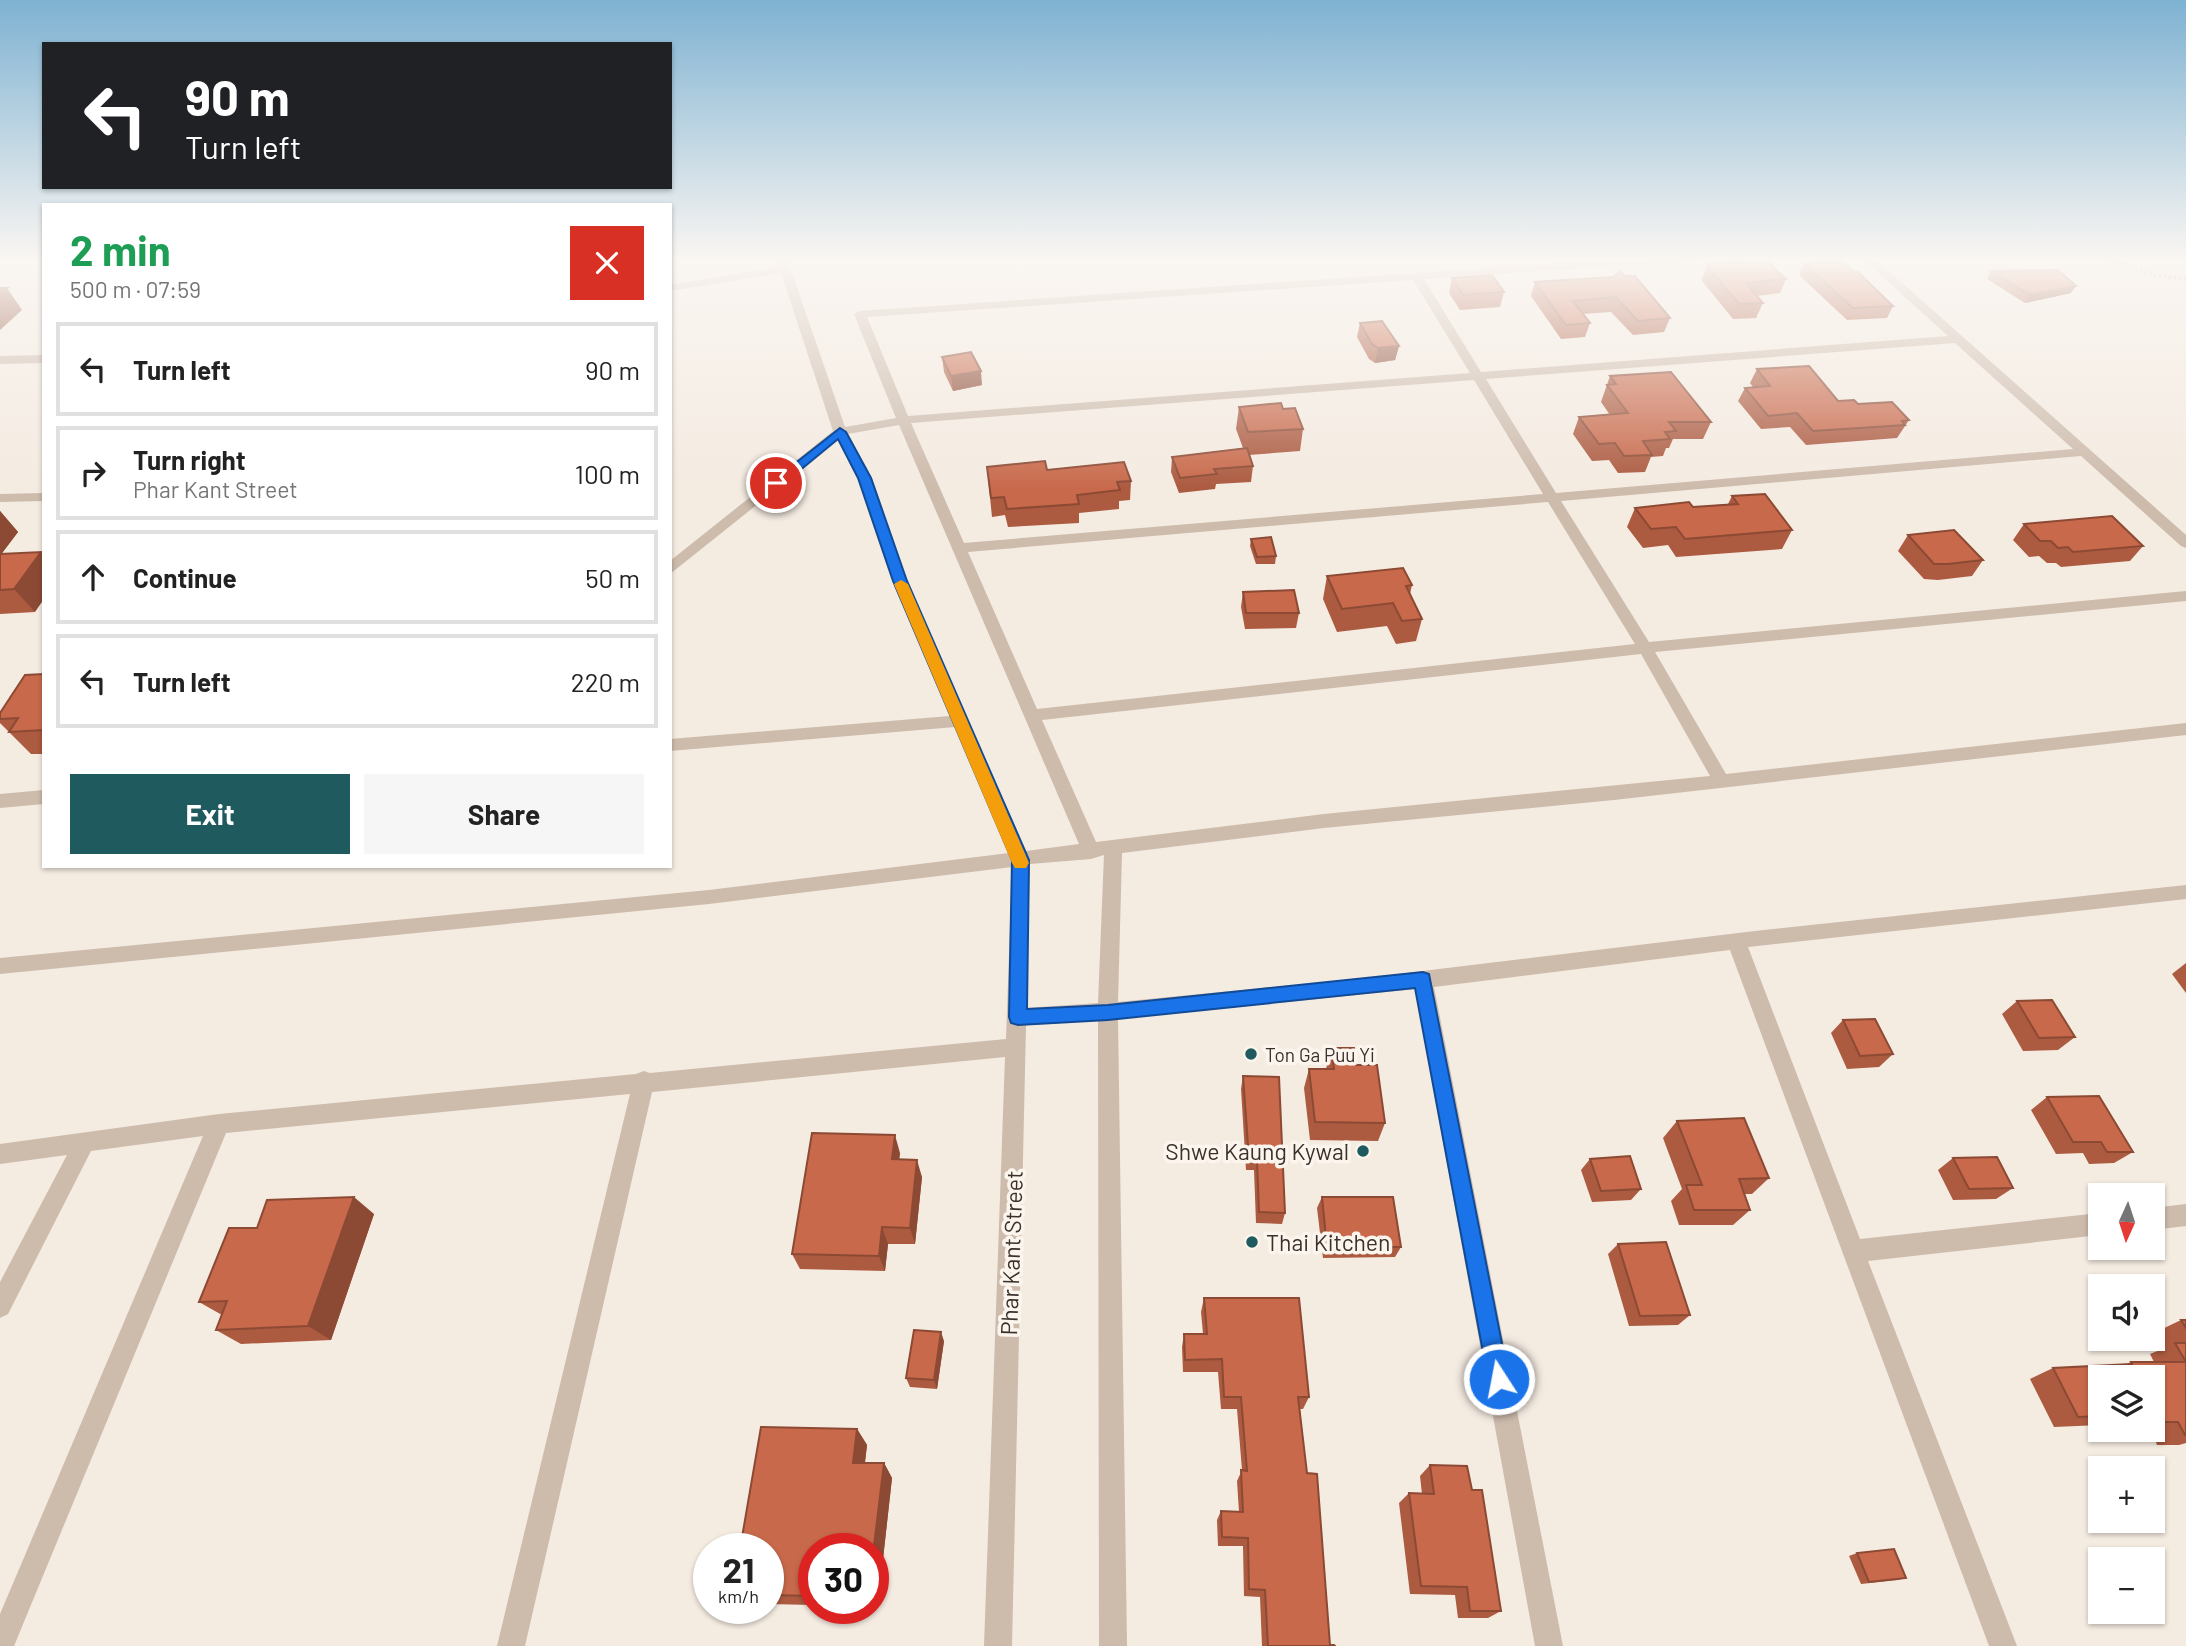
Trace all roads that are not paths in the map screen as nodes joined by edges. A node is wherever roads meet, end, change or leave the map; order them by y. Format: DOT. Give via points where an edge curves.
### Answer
graph roads {
  1 [pos="807,335"];
  2 [pos="868,335"];
  3 [pos="1452,335"];
  4 [pos="1953,335"];
  5 [pos="1959,340"];
  6 [pos="42,359"];
  7 [pos="0,360"];
  8 [pos="1477,376"];
  9 [pos="903,420"];
  10 [pos="840,432"];
  11 [pos="2082,452"];
  12 [pos="42,497"];
  13 [pos="1553,497"];
  14 [pos="0,498"];
  15 [pos="2186,543"];
  16 [pos="960,548"];
  17 [pos="672,567"];
  18 [pos="2186,596"];
  19 [pos="1645,648"];
  20 [pos="1034,715"];
  21 [pos="958,721"];
  22 [pos="2186,729"];
  23 [pos="672,745"];
  24 [pos="1721,781"];
  25 [pos="42,797"];
  26 [pos="0,801"];
  27 [pos="1102,850"];
  28 [pos="1021,860"];
  29 [pos="2186,892"];
  30 [pos="1736,941"];
  31 [pos="0,966"];
  32 [pos="1423,980"];
  33 [pos="1108,1012"];
  34 [pos="1018,1017"];
  35 [pos="1017,1047"];
  36 [pos="644,1080"];
  37 [pos="219,1124"];
  38 [pos="84,1144"];
  39 [pos="0,1154"];
  40 [pos="2186,1215"];
  41 [pos="2165,1217"];
  42 [pos="2088,1225"];
  43 [pos="1853,1251"];
  44 [pos="0,1306"];
  45 [pos="0,1646"];
  46 [pos="512,1646"];
  47 [pos="998,1646"];
  48 [pos="1113,1646"];
  49 [pos="1549,1646"];
  50 [pos="2003,1646"];
  1 -- 10 [label="street"];
  2 -- 9 [label="street"];
  3 -- 8 [label="street"];
  4 -- 5 [label="street"];
  5 -- 8 [label="street"];
  5 -- 11 [label="street"];
  6 -- 7 [label="street"];
  8 -- 9 [label="street"];
  8 -- 13 [label="street"];
  9 -- 10 [label="street"];
  9 -- 16 [label="street"];
  10 -- 17 [label="street"];
  10 -- 21 [label="street" via="864,478 900,581"];
  11 -- 13 [label="street"];
  11 -- 15 [label="street"];
  12 -- 14 [label="street"];
  13 -- 16 [label="street"];
  13 -- 19 [label="street"];
  16 -- 20 [label="street"];
  18 -- 19 [label="street"];
  19 -- 20 [label="street"];
  19 -- 24 [label="street"];
  20 -- 27 [label="street"];
  21 -- 23 [label="street"];
  21 -- 28 [label="street"];
  22 -- 24 [label="street"];
  24 -- 27 [label="street" via="1324,821"];
  25 -- 26 [label="street"];
  27 -- 28 [label="street"];
  27 -- 33 [label="street"];
  28 -- 31 [label="street" via="709,897"];
  28 -- 34 [label="street, Phar Kant Street"];
  29 -- 30 [label="street"];
  30 -- 32 [label="street"];
  30 -- 43 [label="street"];
  32 -- 33 [label="street"];
  32 -- 49 [label="street"];
  33 -- 34 [label="street"];
  33 -- 48 [label="street"];
  34 -- 35 [label="street, Phar Kant Street"];
  35 -- 36 [label="street"];
  35 -- 47 [label="street, Phar Kant Street"];
  36 -- 37 [label="street"];
  36 -- 46 [label="street"];
  37 -- 38 [label="street"];
  37 -- 45 [label="street"];
  38 -- 39 [label="street"];
  38 -- 44 [label="street"];
  40 -- 41 [label="street"];
  42 -- 43 [label="street"];
  43 -- 50 [label="street"];
}
